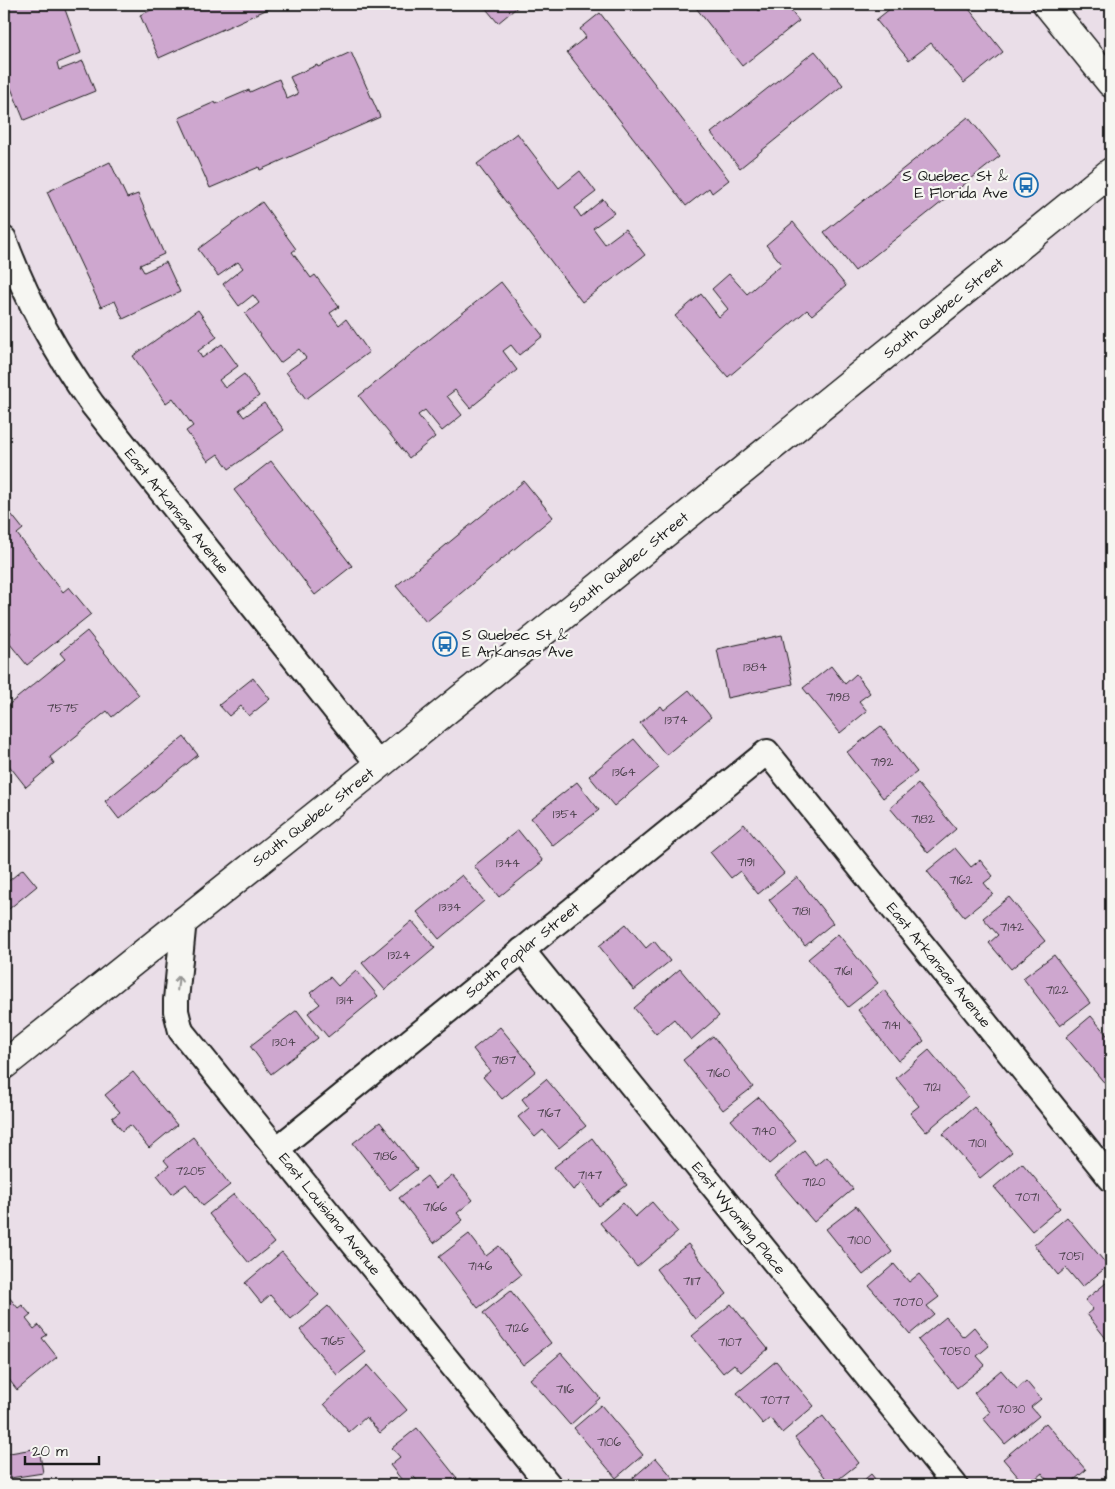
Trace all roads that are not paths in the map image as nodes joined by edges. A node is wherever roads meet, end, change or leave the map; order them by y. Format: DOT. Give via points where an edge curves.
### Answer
graph roads {
  1 [pos="1048,4"];
  2 [pos="1111,83"];
  3 [pos="1111,172"];
  4 [pos="4,239"];
  5 [pos="767,752"];
  6 [pos="380,765"];
  7 [pos="184,919"];
  8 [pos="522,950"];
  9 [pos="4,1065"];
  10 [pos="277,1149"];
  11 [pos="1111,1179"];
  12 [pos="550,1485"];
  13 [pos="955,1485"];
  1 -- 2 [label="main road"];
  3 -- 6 [label="main road, South Quebec Street"];
  4 -- 6 [label="street, East Arkansas Avenue" via="43,328 92,404"];
  5 -- 8 [label="street, South Poplar Street"];
  5 -- 11 [label="street, East Arkansas Avenue"];
  6 -- 7 [label="main road, South Quebec Street"];
  7 -- 9 [label="main road, South Quebec Street"];
  10 -- 7 [label="street, East Louisiana Avenue, one-way" via="180,1031 176,1000"];
  8 -- 10 [label="street, South Poplar Street"];
  8 -- 13 [label="street, East Wyoming Place"];
  10 -- 12 [label="street, East Louisiana Avenue"];
}
